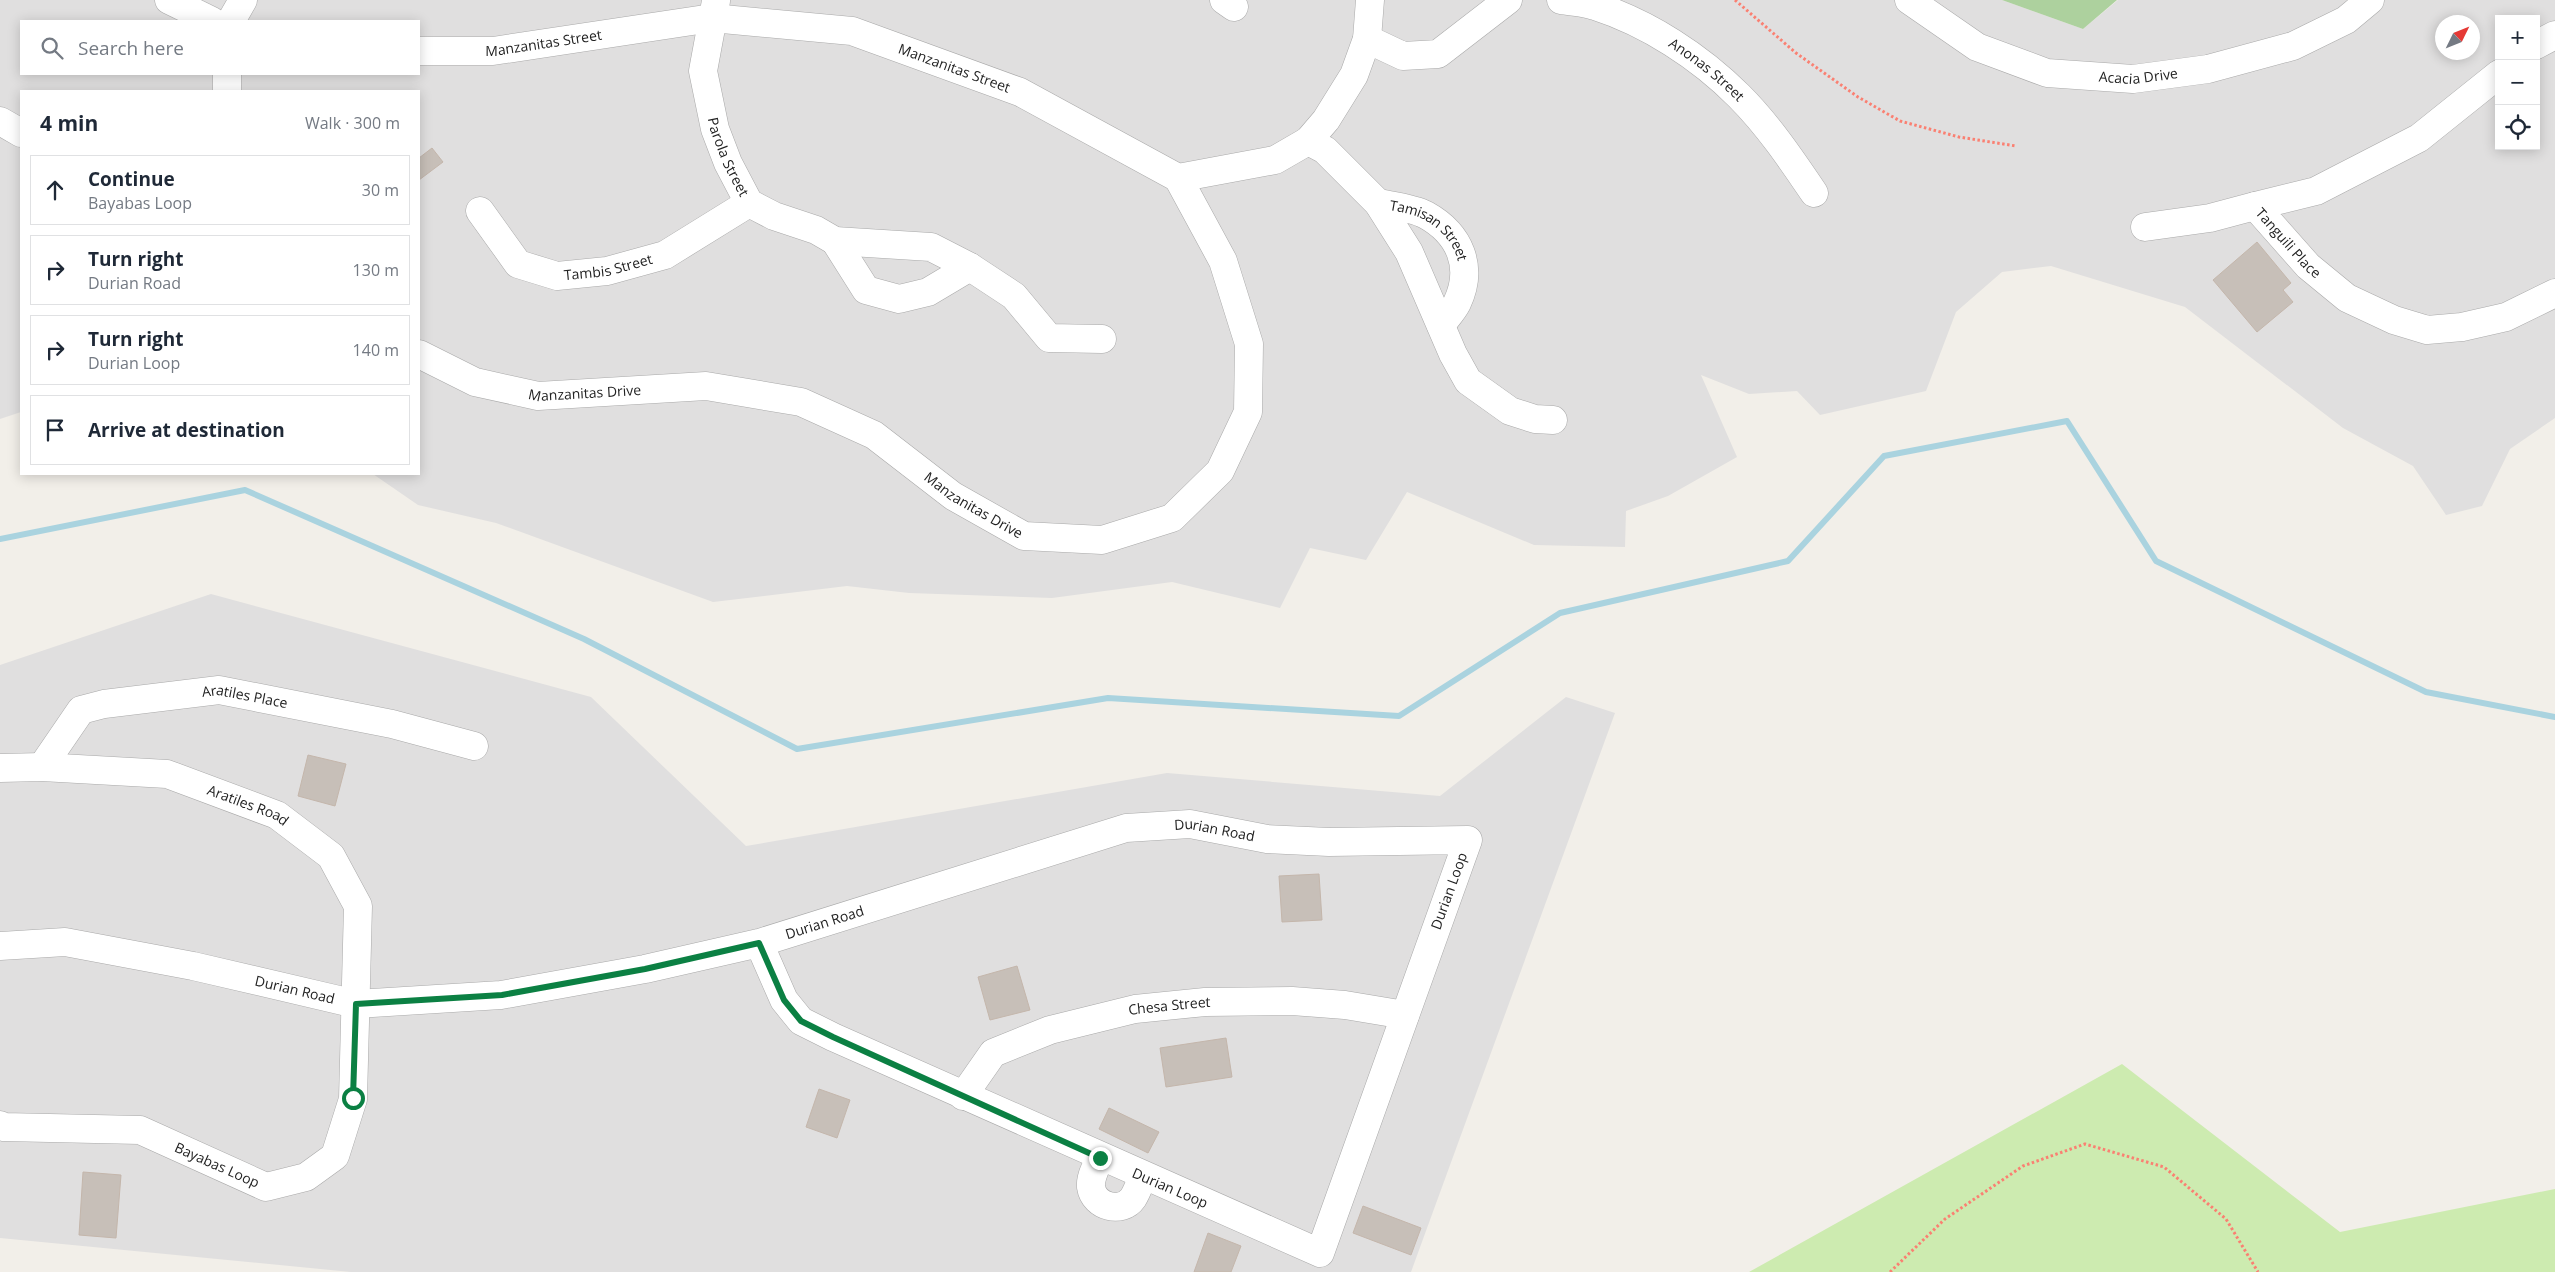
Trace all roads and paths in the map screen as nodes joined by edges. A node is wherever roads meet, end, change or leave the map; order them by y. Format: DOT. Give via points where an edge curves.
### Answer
graph roads {
  1 [pos="169,0"];
  2 [pos="243,0"];
  3 [pos="1370,0"];
  4 [pos="1508,0"];
  5 [pos="1561,0"];
  6 [pos="1736,0"];
  7 [pos="1909,0"];
  8 [pos="2370,0"];
  9 [pos="715,9"];
  10 [pos="210,20"];
  11 [pos="232,20"];
  12 [pos="2555,35"];
  13 [pos="1366,39"];
  14 [pos="2540,43"];
  15 [pos="420,51"];
  16 [pos="227,75"];
  17 [pos="2495,77"];
  18 [pos="227,90"];
  19 [pos="0,121"];
  20 [pos="20,132"];
  21 [pos="1308,142"];
  22 [pos="2016,146"];
  23 [pos="1178,178"];
  24 [pos="1814,193"];
  25 [pos="749,203"];
  26 [pos="1378,203"];
  27 [pos="2255,206"];
  28 [pos="480,211"];
  29 [pos="2145,227"];
  30 [pos="835,241"];
  31 [pos="970,267"];
  32 [pos="2555,293"];
  33 [pos="1441,325"];
  34 [pos="1102,339"];
  35 [pos="420,354"];
  36 [pos="1553,420"];
  37 [pos="474,746"];
  38 [pos="42,767"];
  39 [pos="0,768"];
  40 [pos="1468,840"];
  41 [pos="759,943"];
  42 [pos="0,946"];
  43 [pos="356,1004"];
  44 [pos="1405,1015"];
  45 [pos="963,1096"];
  46 [pos="0,1125"];
  47 [pos="1100,1158"];
  48 [pos="1143,1176"];
  49 [pos="1317,1262"];
  50 [pos="1890,1272"];
  51 [pos="2258,1272"];
  1 -- 10 [label="street"];
  2 -- 11 [label="street"];
  3 -- 13 [label="street"];
  4 -- 13 [label="street" via="1438,54 1403,56"];
  5 -- 24 [label="street, Anonas Street" via="1594,5 1637,24 1704,64 1740,96 1774,136"];
  6 -- 22 [label="path" via="1796,53 1858,97 1900,121 1959,137"];
  7 -- 8 [label="street, Acacia Drive" via="1977,46 2047,73 2133,79 2208,69 2293,46 2346,20"];
  9 -- 15 [label="street, Manzanitas Street" via="493,50"];
  9 -- 23 [label="street, Manzanitas Street" via="852,31 1020,92"];
  9 -- 25 [label="street, Parola Street" via="703,71 715,129"];
  12 -- 14 [label="street"];
  13 -- 21 [label="street" via="1354,74 1326,120"];
  16 -- 18 [label="street"];
  17 -- 27 [label="street, Tanguili Place" via="2419,138 2316,191"];
  19 -- 20 [label="street"];
  21 -- 23 [label="street" via="1275,160"];
  21 -- 26 [label="street, Tamisan Street" via="1325,150"];
  23 -- 35 [label="street, Manzanitas Drive" via="1223,261 1249,344 1248,412 1220,470 1172,518 1102,540 1024,536 953,496 874,435 801,402 706,386 538,396 475,382"];
  25 -- 28 [label="street, Tambis Street" via="665,255 607,271 557,276 518,264"];
  25 -- 30 [label="street, Parola Street"];
  26 -- 33 [label="street, Tamisan Street" via="1408,252"];
  26 -- 33 [label="street, Tamisan Street" via="1425,214 1458,243 1464,270 1462,289 1456,305"];
  27 -- 29 [label="street" via="2210,218"];
  27 -- 32 [label="street, Tanguili Place" via="2308,266 2346,298 2394,320 2427,330 2462,327 2506,316"];
  30 -- 31 [label="street, Parola Street" via="931,247"];
  30 -- 31 [label="street, Parola Street" via="866,290 899,299 928,292"];
  31 -- 34 [label="street, Parola Street" via="1014,296 1049,338"];
  33 -- 36 [label="street, Tamisan Street" via="1452,354 1468,381 1510,411 1535,420"];
  37 -- 38 [label="street, Aratiles Place" via="392,724 219,690 104,704 81,710"];
  38 -- 39 [label="street, Aratiles Road"];
  38 -- 43 [label="street, Aratiles Road" via="166,774 278,815 331,856 358,906"];
  40 -- 41 [label="street, Durian Road" via="1329,842 1267,839 1190,824 1126,828"];
  40 -- 44 [label="street, Durian Loop"];
  41 -- 43 [label="street, Durian Road" via="645,969 502,995"];
  41 -- 45 [label="street, Durian Loop" via="784,1000 801,1021"];
  42 -- 43 [label="street, Durian Road" via="64,942 193,966"];
  43 -- 46 [label="street, Bayabas Loop" via="353,1098 334,1156 306,1177 266,1187 140,1130"];
  44 -- 45 [label="street, Chesa Street" via="1346,1005 1292,1002 1205,1002 1136,1009 1050,1030 993,1053"];
  44 -- 49 [label="street, Durian Loop"];
  45 -- 47 [label="street, Durian Loop"];
  47 -- 48 [label="street, Durian Loop"];
  47 -- 48 [label="street" via="1091,1188 1094,1196 1109,1206 1127,1204"];
  48 -- 49 [label="street, Durian Loop"];
  50 -- 51 [label="path" via="1945,1219 2023,1166 2085,1144 2164,1167 2226,1219"];
}
